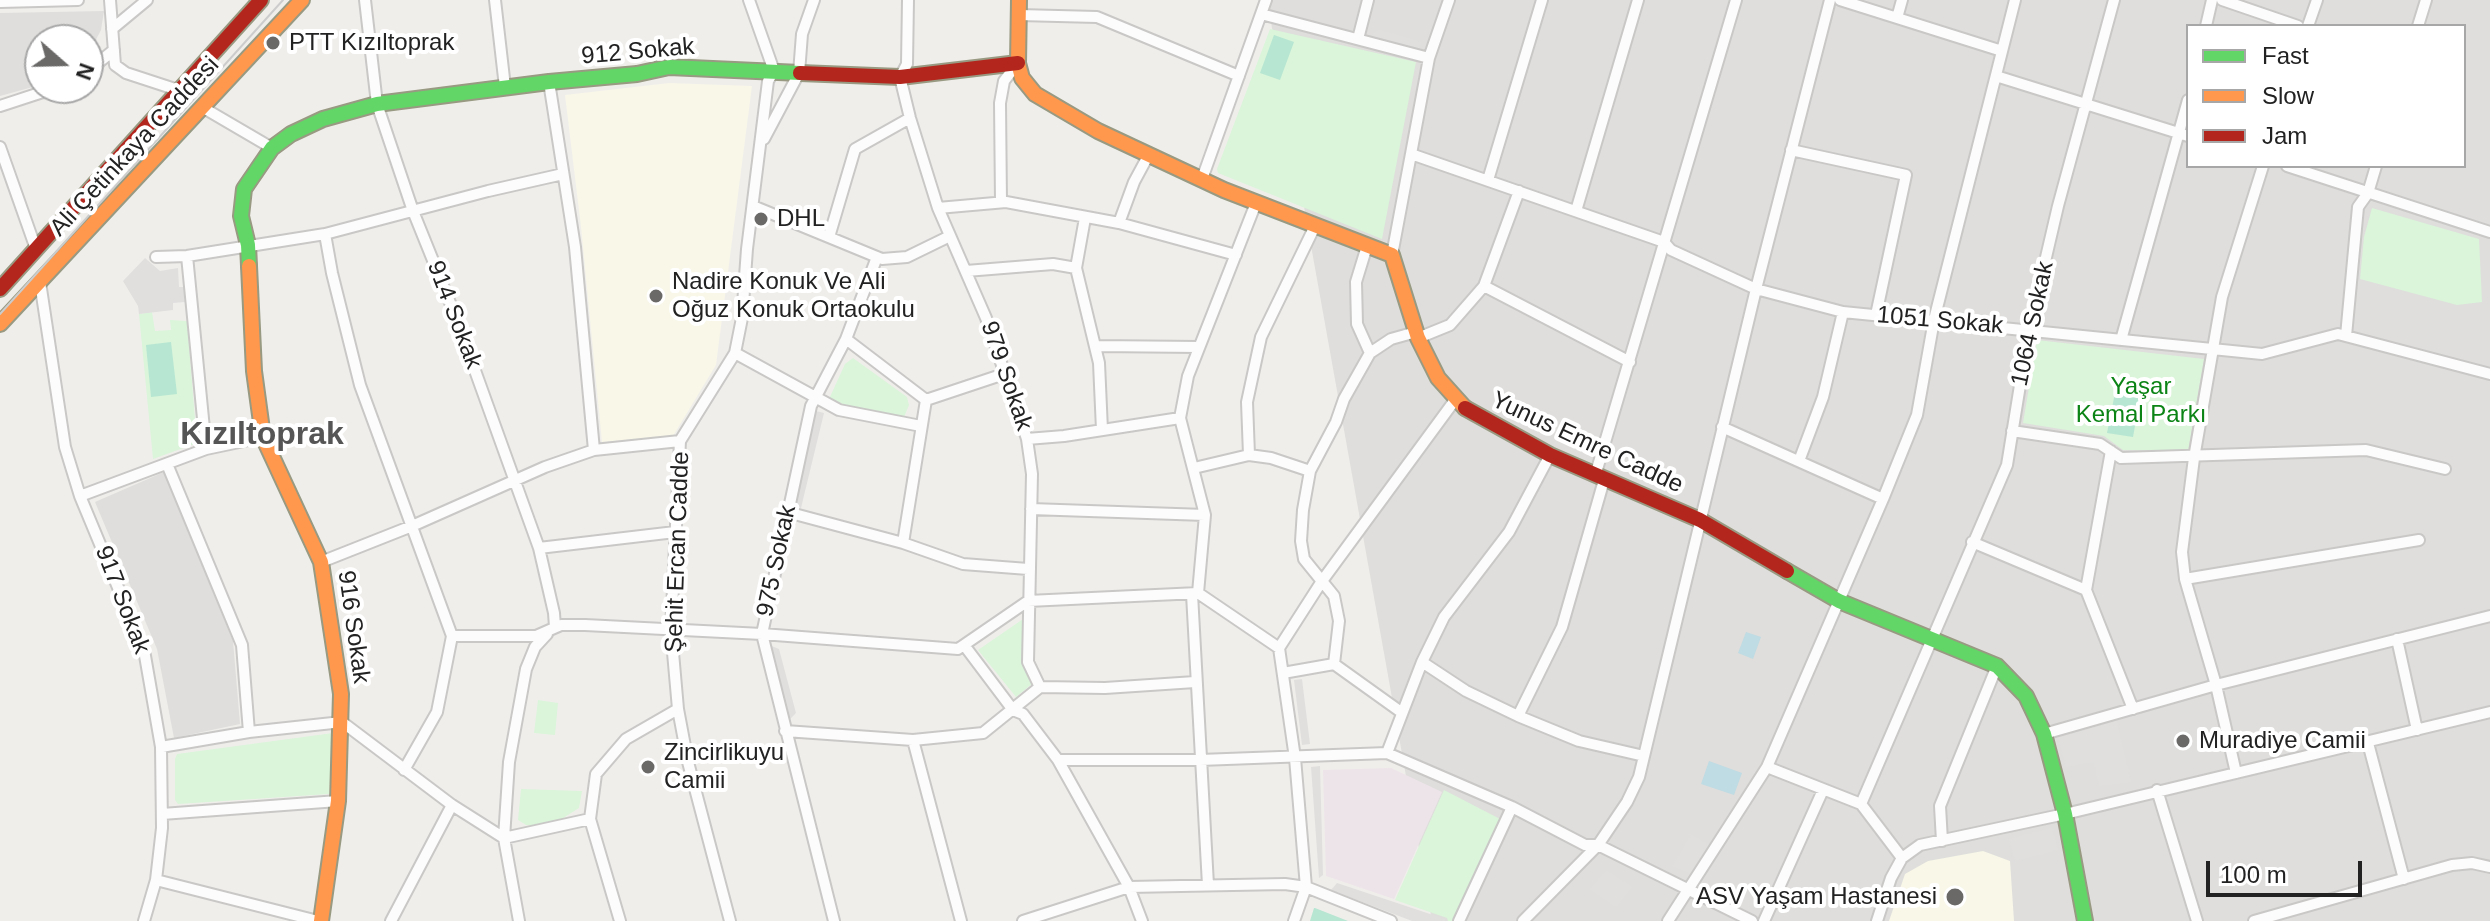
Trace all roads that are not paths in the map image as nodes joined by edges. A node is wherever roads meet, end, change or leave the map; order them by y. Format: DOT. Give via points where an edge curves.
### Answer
graph roads {
  1 [pos="78,0"];
  2 [pos="110,0"];
  3 [pos="147,0"];
  4 [pos="261,0"];
  5 [pos="302,0"];
  6 [pos="365,0"];
  7 [pos="495,0"];
  8 [pos="749,0"];
  9 [pos="814,0"];
  10 [pos="908,0"];
  11 [pos="1266,0"];
  12 [pos="1368,0"];
  13 [pos="1449,0"];
  14 [pos="1542,0"];
  15 [pos="1638,0"];
  16 [pos="1736,0"];
  17 [pos="1830,0"];
  18 [pos="1840,0"];
  19 [pos="1902,0"];
  20 [pos="2015,0"];
  21 [pos="2114,0"];
  22 [pos="2212,0"];
  23 [pos="2222,0"];
  24 [pos="2317,0"];
  25 [pos="2426,0"];
  26 [pos="0,2"];
  27 [pos="1019,7"];
  28 [pos="1261,14"];
  29 [pos="1897,18"];
  30 [pos="2206,24"];
  31 [pos="2292,24"];
  32 [pos="2309,24"];
  33 [pos="2419,24"];
  34 [pos="112,29"];
  35 [pos="1358,39"];
  36 [pos="114,50"];
  37 [pos="2002,51"];
  38 [pos="104,58"];
  39 [pos="1429,58"];
  40 [pos="1018,63"];
  41 [pos="774,71"];
  42 [pos="799,73"];
  43 [pos="1239,76"];
  44 [pos="1996,76"];
  45 [pos="900,77"];
  46 [pos="549,82"];
  47 [pos="505,87"];
  48 [pos="181,91"];
  49 [pos="24,98"];
  50 [pos="205,102"];
  51 [pos="377,104"];
  52 [pos="0,106"];
  53 [pos="2085,106"];
  54 [pos="910,118"];
  55 [pos="2184,134"];
  56 [pos="761,145"];
  57 [pos="0,147"];
  58 [pos="272,148"];
  59 [pos="1791,150"];
  60 [pos="1411,154"];
  61 [pos="1148,156"];
  62 [pos="259,165"];
  63 [pos="2262,168"];
  64 [pos="2293,168"];
  65 [pos="2375,168"];
  66 [pos="563,174"];
  67 [pos="1202,179"];
  68 [pos="1488,180"];
  69 [pos="1519,191"];
  70 [pos="2368,193"];
  71 [pos="1001,202"];
  72 [pos="1256,203"];
  73 [pos="753,206"];
  74 [pos="938,208"];
  75 [pos="413,211"];
  76 [pos="1576,211"];
  77 [pos="1085,218"];
  78 [pos="1119,223"];
  79 [pos="1315,226"];
  80 [pos="2490,232"];
  81 [pos="325,234"];
  82 [pos="950,236"];
  83 [pos="829,237"];
  84 [pos="1664,242"];
  85 [pos="248,245"];
  86 [pos="1367,246"];
  87 [pos="36,249"];
  88 [pos="1236,255"];
  89 [pos="1392,255"];
  90 [pos="187,256"];
  91 [pos="156,257"];
  92 [pos="877,257"];
  93 [pos="1076,268"];
  94 [pos="966,271"];
  95 [pos="40,282"];
  96 [pos="1484,286"];
  97 [pos="0,289"];
  98 [pos="1756,289"];
  99 [pos="1843,312"];
  100 [pos="1876,315"];
  101 [pos="1934,320"];
  102 [pos="0,324"];
  103 [pos="2029,330"];
  104 [pos="1417,335"];
  105 [pos="2346,336"];
  106 [pos="846,339"];
  107 [pos="2121,340"];
  108 [pos="1096,346"];
  109 [pos="1199,347"];
  110 [pos="2212,351"];
  111 [pos="735,353"];
  112 [pos="1370,353"];
  113 [pos="1630,362"];
  114 [pos="1007,373"];
  115 [pos="2490,374"];
  116 [pos="815,398"];
  117 [pos="926,400"];
  118 [pos="1455,400"];
  119 [pos="1180,418"];
  120 [pos="921,426"];
  121 [pos="1722,427"];
  122 [pos="1102,430"];
  123 [pos="2012,431"];
  124 [pos="263,437"];
  125 [pos="1027,439"];
  126 [pos="680,441"];
  127 [pos="206,449"];
  128 [pos="594,450"];
  129 [pos="2111,451"];
  130 [pos="1249,455"];
  131 [pos="1550,455"];
  132 [pos="2194,458"];
  133 [pos="1799,461"];
  134 [pos="167,464"];
  135 [pos="1194,468"];
  136 [pos="2445,469"];
  137 [pos="1310,471"];
  138 [pos="1599,478"];
  139 [pos="515,481"];
  140 [pos="80,496"];
  141 [pos="1883,499"];
  142 [pos="1031,509"];
  143 [pos="787,512"];
  144 [pos="1205,515"];
  145 [pos="1700,520"];
  146 [pos="412,526"];
  147 [pos="675,532"];
  148 [pos="2419,540"];
  149 [pos="1972,542"];
  150 [pos="903,543"];
  151 [pos="539,548"];
  152 [pos="321,562"];
  153 [pos="1028,569"];
  154 [pos="2185,579"];
  155 [pos="1322,581"];
  156 [pos="2086,590"];
  157 [pos="1195,594"];
  158 [pos="1028,601"];
  159 [pos="1839,601"];
  160 [pos="2490,616"];
  161 [pos="555,627"];
  162 [pos="671,630"];
  163 [pos="762,634"];
  164 [pos="452,636"];
  165 [pos="2397,639"];
  166 [pos="1932,640"];
  167 [pos="964,645"];
  168 [pos="1279,648"];
  169 [pos="1422,662"];
  170 [pos="1334,664"];
  171 [pos="1997,666"];
  172 [pos="1283,673"];
  173 [pos="1195,682"];
  174 [pos="2216,685"];
  175 [pos="1040,687"];
  176 [pos="678,709"];
  177 [pos="2133,709"];
  178 [pos="1013,710"];
  179 [pos="1401,712"];
  180 [pos="2490,712"];
  181 [pos="1518,716"];
  182 [pos="342,722"];
  183 [pos="2417,730"];
  184 [pos="785,731"];
  185 [pos="249,732"];
  186 [pos="2044,734"];
  187 [pos="913,740"];
  188 [pos="2368,743"];
  189 [pos="161,747"];
  190 [pos="1387,753"];
  191 [pos="1644,756"];
  192 [pos="1295,758"];
  193 [pos="1058,760"];
  194 [pos="1200,760"];
  195 [pos="1767,767"];
  196 [pos="404,770"];
  197 [pos="2236,773"];
  198 [pos="1823,790"];
  199 [pos="2157,790"];
  200 [pos="338,801"];
  201 [pos="1861,804"];
  202 [pos="452,805"];
  203 [pos="1512,807"];
  204 [pos="162,814"];
  205 [pos="2065,814"];
  206 [pos="590,819"];
  207 [pos="504,838"];
  208 [pos="1942,841"];
  209 [pos="1598,845"];
  210 [pos="1902,858"];
  211 [pos="2490,867"];
  212 [pos="2404,879"];
  213 [pos="156,880"];
  214 [pos="1208,885"];
  215 [pos="1129,887"];
  216 [pos="1306,887"];
  217 [pos="1691,889"];
  218 [pos="2286,917"];
  219 [pos="144,921"];
  220 [pos="319,921"];
  221 [pos="391,921"];
  222 [pos="519,921"];
  223 [pos="620,921"];
  224 [pos="730,921"];
  225 [pos="834,921"];
  226 [pos="961,921"];
  227 [pos="1023,921"];
  228 [pos="1142,921"];
  229 [pos="1294,921"];
  230 [pos="1391,921"];
  231 [pos="1459,921"];
  232 [pos="1523,921"];
  233 [pos="1668,921"];
  234 [pos="1752,921"];
  235 [pos="1764,921"];
  236 [pos="1877,921"];
  237 [pos="2085,921"];
  238 [pos="2197,921"];
  239 [pos="2254,921"];
  1 -- 26 [label="street"];
  2 -- 34 [label="street"];
  3 -- 34 [label="street"];
  4 -- 48 [label="street"];
  5 -- 50 [label="street, Ali Çetinkaya Caddesi"];
  6 -- 51 [label="street, 914 Sokak"];
  7 -- 47 [label="street"];
  8 -- 41 [label="street"];
  9 -- 42 [label="street, Şehit Ercan Cadde" via="802,34"];
  10 -- 45 [label="street" via="907,64"];
  11 -- 28 [label="street"];
  12 -- 35 [label="street"];
  13 -- 39 [label="street"];
  14 -- 68 [label="street"];
  15 -- 76 [label="street"];
  16 -- 84 [label="street"];
  17 -- 59 [label="street"];
  18 -- 29 [label="street"];
  19 -- 29 [label="street"];
  20 -- 37 [label="street"];
  21 -- 53 [label="street, 1064 Sokak"];
  22 -- 30 [label="street"];
  23 -- 31 [label="street"];
  24 -- 32 [label="street"];
  25 -- 33 [label="street"];
  27 -- 40 [label="street"];
  27 -- 43 [label="street" via="1097,17"];
  28 -- 35 [label="street"];
  28 -- 43 [label="street"];
  29 -- 37 [label="street"];
  34 -- 36 [label="street"];
  35 -- 39 [label="street"];
  36 -- 38 [label="street"];
  36 -- 48 [label="street" via="115,65 126,73"];
  37 -- 44 [label="street"];
  39 -- 60 [label="street"];
  40 -- 45 [label="street, 912 Sokak"];
  40 -- 61 [label="street" via="1035,94"];
  40 -- 71 [label="street" via="1004,81 1000,103"];
  41 -- 42 [label="street, 912 Sokak"];
  41 -- 46 [label="street, 912 Sokak" via="669,67"];
  41 -- 56 [label="street, Şehit Ercan Cadde" via="768,81"];
  42 -- 45 [label="street, 912 Sokak"];
  42 -- 56 [label="street, Şehit Ercan Cadde"];
  43 -- 67 [label="street"];
  44 -- 53 [label="street"];
  44 -- 101 [label="street"];
  45 -- 54 [label="street, 979 Sokak"];
  46 -- 47 [label="street, 912 Sokak"];
  46 -- 66 [label="street"];
  47 -- 51 [label="street, 912 Sokak"];
  48 -- 87 [label="street"];
  49 -- 52 [label="street"];
  50 -- 58 [label="street" via="207,110"];
  50 -- 95 [label="street, Ali Çetinkaya Caddesi"];
  51 -- 58 [label="street, 912 Sokak" via="323,119"];
  51 -- 75 [label="street, 914 Sokak"];
  53 -- 55 [label="street"];
  53 -- 103 [label="street, 1064 Sokak"];
  54 -- 74 [label="street, 979 Sokak"];
  54 -- 83 [label="street" via="855,149"];
  55 -- 107 [label="street"];
  56 -- 73 [label="street, Şehit Ercan Cadde"];
  57 -- 87 [label="street"];
  58 -- 62 [label="street, 912 Sokak"];
  59 -- 98 [label="street"];
  59 -- 100 [label="street" via="1906,175"];
  60 -- 68 [label="street, 1051 Sokak"];
  60 -- 89 [label="street"];
  61 -- 67 [label="street"];
  61 -- 78 [label="street"];
  62 -- 85 [label="street, 916 Sokak" via="244,189 241,216"];
  63 -- 110 [label="street" via="2222,297"];
  64 -- 70 [label="street"];
  65 -- 70 [label="street"];
  66 -- 75 [label="street"];
  66 -- 128 [label="street"];
  67 -- 72 [label="street"];
  68 -- 69 [label="street, 1051 Sokak"];
  69 -- 76 [label="street, 1051 Sokak"];
  69 -- 96 [label="street"];
  70 -- 80 [label="street"];
  70 -- 105 [label="street" via="2358,207"];
  71 -- 74 [label="street"];
  71 -- 77 [label="street"];
  72 -- 79 [label="street"];
  72 -- 88 [label="street"];
  73 -- 83 [label="street"];
  73 -- 111 [label="street, Şehit Ercan Cadde"];
  74 -- 82 [label="street, 979 Sokak"];
  75 -- 81 [label="street"];
  75 -- 139 [label="street, 914 Sokak"];
  76 -- 84 [label="street, 1051 Sokak"];
  77 -- 78 [label="street"];
  77 -- 93 [label="street"];
  78 -- 88 [label="street"];
  79 -- 86 [label="street"];
  79 -- 130 [label="street" via="1261,337 1247,402"];
  81 -- 85 [label="street"];
  81 -- 146 [label="street" via="360,385"];
  82 -- 92 [label="street" via="907,257"];
  82 -- 94 [label="street, 979 Sokak"];
  83 -- 92 [label="street"];
  84 -- 98 [label="street, 1051 Sokak"];
  84 -- 113 [label="street"];
  85 -- 90 [label="street"];
  85 -- 124 [label="street, 916 Sokak"];
  86 -- 89 [label="street"];
  86 -- 112 [label="street" via="1356,282 1357,324"];
  87 -- 97 [label="street"];
  88 -- 109 [label="street"];
  89 -- 104 [label="street, Yunus Emre Cadde"];
  90 -- 91 [label="street"];
  90 -- 127 [label="street"];
  92 -- 106 [label="street, 975 Sokak"];
  93 -- 94 [label="street" via="1053,264"];
  93 -- 108 [label="street"];
  94 -- 114 [label="street, 979 Sokak"];
  95 -- 102 [label="street, Ali Çetinkaya Caddesi"];
  95 -- 140 [label="street, 917 Sokak" via="65,447"];
  96 -- 104 [label="street" via="1450,325"];
  96 -- 113 [label="street"];
  98 -- 99 [label="street, 1051 Sokak"];
  98 -- 121 [label="street"];
  99 -- 100 [label="street, 1051 Sokak"];
  99 -- 133 [label="street" via="1823,397"];
  100 -- 101 [label="street, 1051 Sokak"];
  101 -- 103 [label="street, 1051 Sokak"];
  101 -- 141 [label="street" via="1917,415"];
  103 -- 107 [label="street, 1051 Sokak"];
  103 -- 123 [label="street, 1064 Sokak"];
  104 -- 112 [label="street" via="1391,339"];
  104 -- 118 [label="street, Yunus Emre Cadde"];
  105 -- 110 [label="street, 1051 Sokak" via="2262,354"];
  105 -- 115 [label="street, 1051 Sokak"];
  106 -- 116 [label="street, 975 Sokak"];
  106 -- 117 [label="street"];
  107 -- 110 [label="street, 1051 Sokak"];
  108 -- 109 [label="street"];
  108 -- 122 [label="street"];
  109 -- 119 [label="street"];
  110 -- 132 [label="street"];
  111 -- 116 [label="street"];
  111 -- 126 [label="street, Şehit Ercan Cadde"];
  112 -- 137 [label="street"];
  113 -- 138 [label="street"];
  114 -- 117 [label="street"];
  114 -- 125 [label="street, 979 Sokak"];
  116 -- 120 [label="street" via="839,410"];
  116 -- 143 [label="street, 975 Sokak"];
  117 -- 120 [label="street"];
  118 -- 131 [label="street, Yunus Emre Cadde"];
  118 -- 155 [label="street"];
  119 -- 122 [label="street"];
  119 -- 135 [label="street"];
  120 -- 150 [label="street"];
  121 -- 133 [label="street"];
  121 -- 145 [label="street"];
  122 -- 125 [label="street"];
  123 -- 129 [label="street" via="2100,444"];
  123 -- 149 [label="street, 1064 Sokak" via="2007,465"];
  124 -- 127 [label="street"];
  124 -- 152 [label="street, 916 Sokak"];
  125 -- 142 [label="street, 979 Sokak"];
  126 -- 128 [label="street"];
  126 -- 147 [label="street, Şehit Ercan Cadde"];
  127 -- 134 [label="street"];
  128 -- 139 [label="street"];
  129 -- 132 [label="street" via="2121,458"];
  129 -- 156 [label="street"];
  130 -- 135 [label="street"];
  130 -- 137 [label="street"];
  131 -- 138 [label="street, Yunus Emre Cadde"];
  131 -- 169 [label="street" via="1509,532 1444,617"];
  132 -- 136 [label="street" via="2366,450"];
  132 -- 154 [label="street" via="2182,552"];
  133 -- 141 [label="street"];
  134 -- 140 [label="street"];
  134 -- 185 [label="street" via="242,645"];
  135 -- 144 [label="street"];
  137 -- 155 [label="street" via="1301,541 1304,559"];
  138 -- 145 [label="street, Yunus Emre Cadde"];
  138 -- 181 [label="street" via="1562,627"];
  139 -- 146 [label="street"];
  139 -- 151 [label="street, 914 Sokak"];
  140 -- 189 [label="street, 917 Sokak" via="144,650"];
  141 -- 159 [label="street"];
  142 -- 144 [label="street"];
  142 -- 153 [label="street, 979 Sokak"];
  143 -- 150 [label="street"];
  143 -- 163 [label="street, 975 Sokak"];
  144 -- 157 [label="street"];
  145 -- 159 [label="street, Yunus Emre Cadde"];
  145 -- 191 [label="street"];
  146 -- 152 [label="street"];
  146 -- 164 [label="street"];
  147 -- 151 [label="street"];
  147 -- 162 [label="street, Şehit Ercan Cadde"];
  148 -- 154 [label="street"];
  149 -- 156 [label="street"];
  149 -- 166 [label="street, 1064 Sokak"];
  150 -- 153 [label="street" via="963,564"];
  151 -- 161 [label="street, 914 Sokak"];
  152 -- 182 [label="street, 916 Sokak"];
  153 -- 158 [label="street, 979 Sokak"];
  154 -- 174 [label="street"];
  155 -- 168 [label="street"];
  155 -- 170 [label="street" via="1334,596 1339,621"];
  156 -- 177 [label="street"];
  157 -- 158 [label="street"];
  157 -- 168 [label="street"];
  157 -- 173 [label="street"];
  158 -- 167 [label="street"];
  158 -- 175 [label="street, 979 Sokak" via="1028,662"];
  159 -- 166 [label="street, Yunus Emre Cadde"];
  159 -- 195 [label="street"];
  160 -- 165 [label="street"];
  161 -- 162 [label="street"];
  161 -- 164 [label="street" via="536,636"];
  161 -- 207 [label="street" via="535,647 526,669 509,762"];
  162 -- 163 [label="street"];
  162 -- 176 [label="street, Şehit Ercan Cadde"];
  163 -- 167 [label="street" via="958,649"];
  163 -- 184 [label="street, 975 Sokak"];
  164 -- 196 [label="street" via="437,712"];
  165 -- 174 [label="street"];
  165 -- 183 [label="street"];
  166 -- 171 [label="street, Yunus Emre Cadde"];
  166 -- 201 [label="street, 1064 Sokak"];
  167 -- 178 [label="street"];
  168 -- 172 [label="street"];
  169 -- 179 [label="street"];
  169 -- 181 [label="street"];
  170 -- 172 [label="street"];
  170 -- 179 [label="street"];
  171 -- 186 [label="street, Yunus Emre Cadde" via="2026,696"];
  171 -- 208 [label="street" via="1940,806"];
  172 -- 192 [label="street"];
  173 -- 175 [label="street"];
  173 -- 194 [label="street"];
  174 -- 177 [label="street"];
  174 -- 197 [label="street"];
  175 -- 178 [label="street"];
  176 -- 206 [label="street" via="626,739 596,774"];
  176 -- 224 [label="street, Şehit Ercan Cadde"];
  177 -- 186 [label="street"];
  178 -- 187 [label="street" via="983,733"];
  178 -- 193 [label="street" via="1023,714"];
  179 -- 190 [label="street"];
  180 -- 183 [label="street"];
  181 -- 191 [label="street" via="1579,741"];
  182 -- 185 [label="street"];
  182 -- 196 [label="street"];
  182 -- 200 [label="street, 916 Sokak"];
  183 -- 188 [label="street"];
  184 -- 187 [label="street"];
  184 -- 225 [label="street, 975 Sokak"];
  185 -- 189 [label="street"];
  186 -- 205 [label="street, Yunus Emre Cadde"];
  187 -- 226 [label="street"];
  188 -- 197 [label="street"];
  188 -- 212 [label="street"];
  189 -- 204 [label="street, 917 Sokak"];
  190 -- 192 [label="street"];
  190 -- 203 [label="street"];
  191 -- 209 [label="street" via="1627,802"];
  192 -- 194 [label="street"];
  192 -- 216 [label="street"];
  193 -- 194 [label="street"];
  193 -- 215 [label="street"];
  194 -- 214 [label="street"];
  195 -- 198 [label="street"];
  195 -- 217 [label="street"];
  196 -- 202 [label="street"];
  197 -- 199 [label="street"];
  198 -- 201 [label="street"];
  198 -- 235 [label="street"];
  199 -- 205 [label="street"];
  199 -- 238 [label="street"];
  200 -- 204 [label="street"];
  200 -- 220 [label="street, 916 Sokak"];
  201 -- 210 [label="street"];
  202 -- 207 [label="street"];
  202 -- 221 [label="street"];
  203 -- 209 [label="street" via="1585,845"];
  203 -- 231 [label="street"];
  204 -- 213 [label="street, 917 Sokak"];
  205 -- 208 [label="street"];
  205 -- 237 [label="street, Yunus Emre Cadde"];
  206 -- 207 [label="street"];
  206 -- 223 [label="street"];
  207 -- 222 [label="street"];
  208 -- 210 [label="street" via="1920,845"];
  209 -- 217 [label="street"];
  209 -- 232 [label="street"];
  210 -- 236 [label="street"];
  211 -- 212 [label="street" via="2452,865"];
  212 -- 218 [label="street"];
  213 -- 219 [label="street, 917 Sokak"];
  213 -- 220 [label="street"];
  214 -- 215 [label="street"];
  214 -- 216 [label="street"];
  215 -- 227 [label="street"];
  215 -- 228 [label="street"];
  216 -- 229 [label="street"];
  216 -- 230 [label="street"];
  217 -- 233 [label="street"];
  217 -- 234 [label="street"];
  218 -- 239 [label="street"];
}
